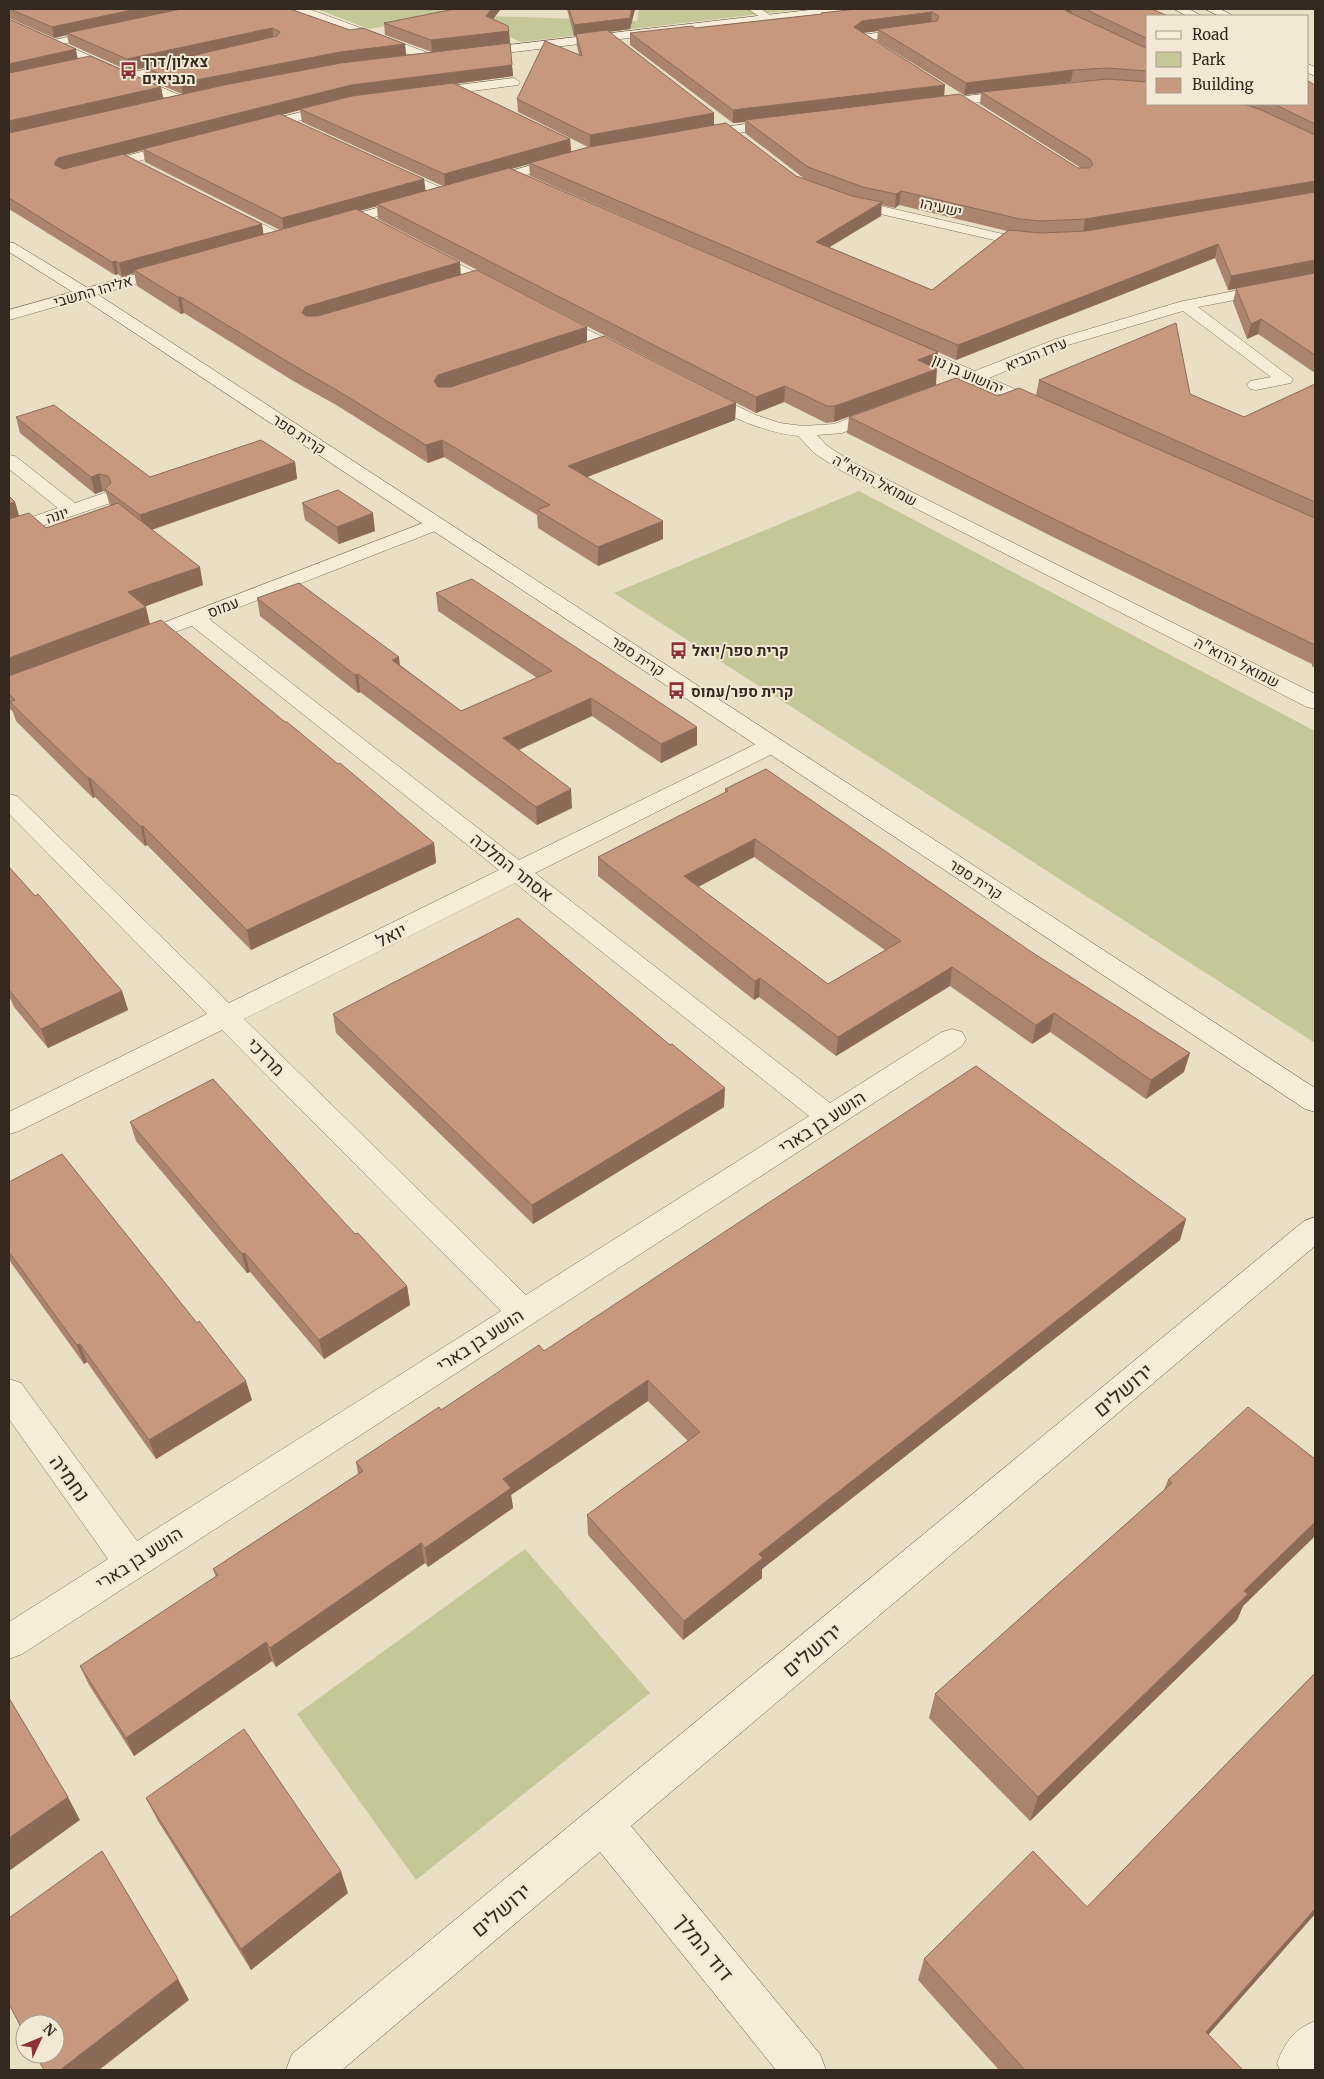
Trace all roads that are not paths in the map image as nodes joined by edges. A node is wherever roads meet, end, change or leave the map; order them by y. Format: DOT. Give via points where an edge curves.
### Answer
graph roads {
  1 [pos="300,9"];
  2 [pos="754,9"];
  3 [pos="841,9"];
  4 [pos="1180,9"];
  5 [pos="1211,9"];
  6 [pos="1194,15"];
  7 [pos="1226,15"];
  8 [pos="770,19"];
  9 [pos="9,23"];
  10 [pos="120,29"];
  11 [pos="931,29"];
  12 [pos="610,37"];
  13 [pos="53,43"];
  14 [pos="625,49"];
  15 [pos="460,54"];
  16 [pos="894,59"];
  17 [pos="197,61"];
  18 [pos="407,61"];
  19 [pos="129,77"];
  20 [pos="514,82"];
  21 [pos="456,89"];
  22 [pos="944,90"];
  23 [pos="1025,93"];
  24 [pos="418,94"];
  25 [pos="473,98"];
  26 [pos="961,101"];
  27 [pos="353,103"];
  28 [pos="163,105"];
  29 [pos="922,105"];
  30 [pos="977,111"];
  31 [pos="715,117"];
  32 [pos="282,120"];
  33 [pos="798,120"];
  34 [pos="300,128"];
  35 [pos="730,129"];
  36 [pos="237,132"];
  37 [pos="683,137"];
  38 [pos="745,140"];
  39 [pos="191,144"];
  40 [pos="579,156"];
  41 [pos="127,160"];
  42 [pos="381,165"];
  43 [pos="144,169"];
  44 [pos="83,171"];
  45 [pos="510,176"];
  46 [pos="472,186"];
  47 [pos="537,187"];
  48 [pos="829,196"];
  49 [pos="213,204"];
  50 [pos="359,217"];
  51 [pos="320,228"];
  52 [pos="384,231"];
  53 [pos="1048,240"];
  54 [pos="263,244"];
  55 [pos="410,244"];
  56 [pos="9,246"];
  57 [pos="188,265"];
  58 [pos="479,279"];
  59 [pos="1315,280"];
  60 [pos="460,285"];
  61 [pos="85,293"];
  62 [pos="513,297"];
  63 [pos="1185,305"];
  64 [pos="538,310"];
  65 [pos="9,315"];
  66 [pos="885,338"];
  67 [pos="606,345"];
  68 [pos="587,351"];
  69 [pos="640,362"];
  70 [pos="977,377"];
  71 [pos="682,384"];
  72 [pos="1256,386"];
  73 [pos="950,387"];
  74 [pos="897,406"];
  75 [pos="1059,414"];
  76 [pos="802,431"];
  77 [pos="9,460"];
  78 [pos="104,499"];
  79 [pos="72,510"];
  80 [pos="436,524"];
  81 [pos="9,531"];
  82 [pos="194,617"];
  83 [pos="120,646"];
  84 [pos="1315,702"];
  85 [pos="772,745"];
  86 [pos="9,801"];
  87 [pos="517,872"];
  88 [pos="226,1016"];
  89 [pos="952,1039"];
  90 [pos="1315,1102"];
  91 [pos="829,1118"];
  92 [pos="9,1124"];
  93 [pos="1315,1229"];
  94 [pos="524,1312"];
  95 [pos="9,1393"];
  96 [pos="132,1563"];
  97 [pos="9,1642"];
  98 [pos="604,1825"];
  99 [pos="308,2070"];
  100 [pos="804,2070"];
  1 -- 18 [label="street" via="436,57"];
  2 -- 8 [label="street"];
  3 -- 8 [label="street"];
  4 -- 6 [label="street"];
  5 -- 7 [label="street"];
  8 -- 12 [label="street"];
  9 -- 13 [label="street"];
  10 -- 13 [label="street"];
  11 -- 16 [label="street" via="861,38"];
  12 -- 14 [label="street"];
  12 -- 15 [label="street"];
  13 -- 19 [label="street"];
  17 -- 19 [label="street"];
  19 -- 28 [label="street" via="186,100"];
  20 -- 21 [label="street"];
  21 -- 24 [label="street"];
  21 -- 25 [label="street"];
  22 -- 26 [label="street"];
  23 -- 26 [label="street"];
  26 -- 29 [label="street"];
  26 -- 30 [label="street"];
  27 -- 32 [label="street"];
  31 -- 35 [label="street"];
  32 -- 34 [label="street"];
  32 -- 36 [label="street"];
  33 -- 35 [label="street"];
  35 -- 37 [label="street"];
  35 -- 38 [label="street"];
  39 -- 41 [label="street"];
  40 -- 45 [label="street"];
  41 -- 43 [label="street"];
  41 -- 44 [label="street"];
  42 -- 50 [label="street" via="448,192"];
  45 -- 46 [label="street"];
  45 -- 47 [label="street"];
  48 -- 53 [label="street, ישעיהו" via="1003,238"];
  49 -- 54 [label="street" via="287,237"];
  50 -- 51 [label="street"];
  50 -- 52 [label="street"];
  55 -- 58 [label="street"];
  56 -- 61 [label="street, קרית ספר"];
  57 -- 61 [label="street, אליהו התשבי"];
  58 -- 60 [label="street"];
  58 -- 62 [label="street"];
  59 -- 63 [label="street, עידו הנביא"];
  61 -- 65 [label="street, אליהו התשבי"];
  61 -- 80 [label="street, קרית ספר"];
  63 -- 70 [label="street, עידו הנביא" via="1062,342"];
  63 -- 72 [label="street" via="1286,379"];
  64 -- 67 [label="street"];
  66 -- 70 [label="street, יהושוע בן נון"];
  67 -- 68 [label="street"];
  67 -- 69 [label="street"];
  70 -- 73 [label="street, עידו הנביא"];
  70 -- 75 [label="street, יהושוע בן נון"];
  71 -- 76 [label="street" via="750,419"];
  74 -- 76 [label="street" via="836,429"];
  76 -- 84 [label="street, שמואל הרוא\"ה" via="820,449 846,466"];
  77 -- 79 [label="street"];
  78 -- 79 [label="street, יונה"];
  79 -- 81 [label="street, יונה"];
  80 -- 82 [label="street, עמוס"];
  80 -- 85 [label="street, קרית ספר"];
  82 -- 83 [label="street, עמוס"];
  82 -- 87 [label="street, אסתר המלכה"];
  85 -- 87 [label="street, יואל"];
  85 -- 90 [label="street, קרית ספר"];
  86 -- 88 [label="street, מרדכי"];
  87 -- 88 [label="street, יואל"];
  87 -- 91 [label="street, אסתר המלכה"];
  88 -- 92 [label="street, יואל"];
  88 -- 94 [label="street, מרדכי"];
  89 -- 91 [label="street, הושע בן בארי"];
  91 -- 94 [label="street, הושע בן בארי"];
  93 -- 98 [label="street, ירושלים"];
  94 -- 96 [label="street, הושע בן בארי"];
  95 -- 96 [label="street, נחמיה"];
  96 -- 97 [label="street, הושע בן בארי"];
  98 -- 99 [label="street, ירושלים"];
  98 -- 100 [label="street, דוד המלך"];
}
